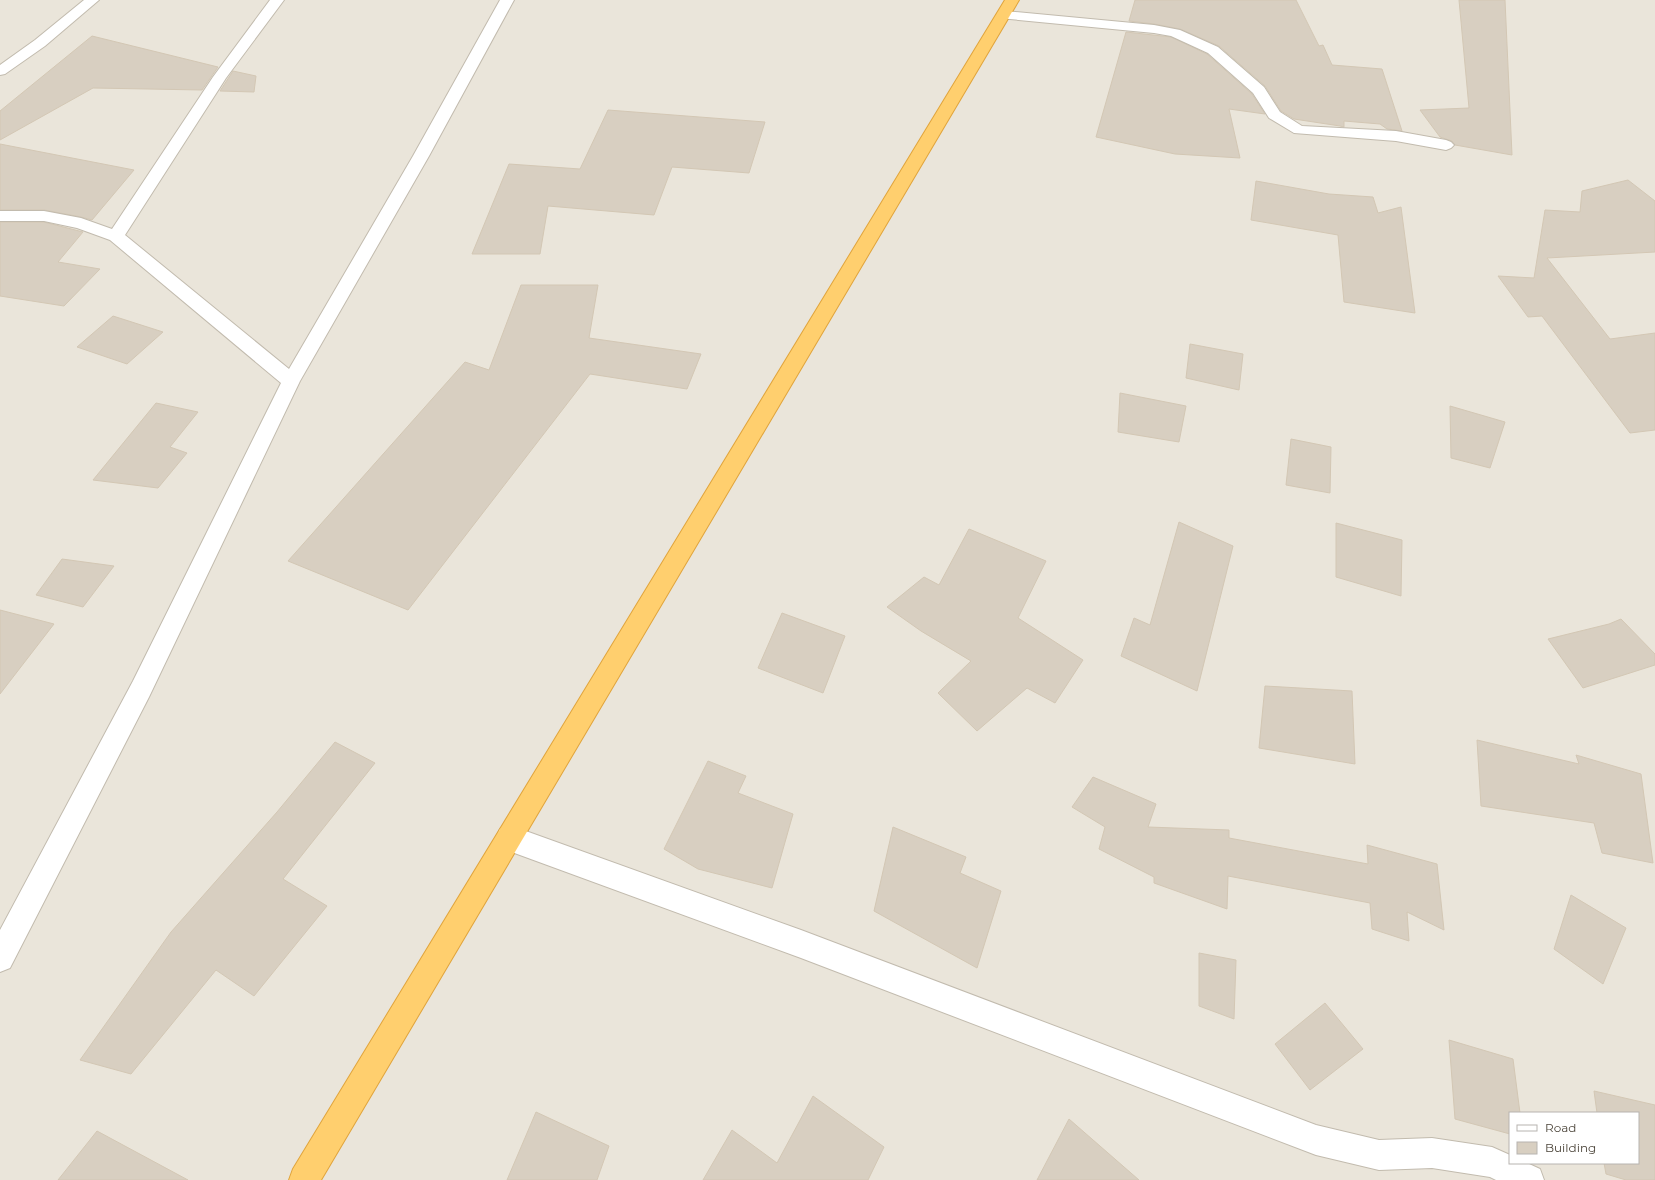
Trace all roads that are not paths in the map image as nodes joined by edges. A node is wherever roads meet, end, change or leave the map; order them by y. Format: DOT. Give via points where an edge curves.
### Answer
graph roads {
  1 [pos="92,0"];
  2 [pos="278,0"];
  3 [pos="507,0"];
  4 [pos="1008,7"];
  5 [pos="0,71"];
  6 [pos="1446,145"];
  7 [pos="0,216"];
  8 [pos="116,236"];
  9 [pos="291,381"];
  10 [pos="509,838"];
  11 [pos="0,958"];
  12 [pos="304,1180"];
  13 [pos="1529,1180"];
  1 -- 5 [label="street" via="40,44"];
  2 -- 8 [label="street" via="220,77"];
  3 -- 9 [label="street" via="421,156"];
  4 -- 6 [label="street" via="1175,33 1213,50 1259,90 1274,115 1299,130 1396,136"];
  4 -- 10 [label="highway"];
  7 -- 8 [label="street" via="44,216 81,223"];
  8 -- 9 [label="street"];
  9 -- 11 [label="street" via="141,689"];
  10 -- 12 [label="highway"];
  10 -- 13 [label="street" via="801,944 1316,1140 1379,1155 1432,1153 1492,1162"];
}
